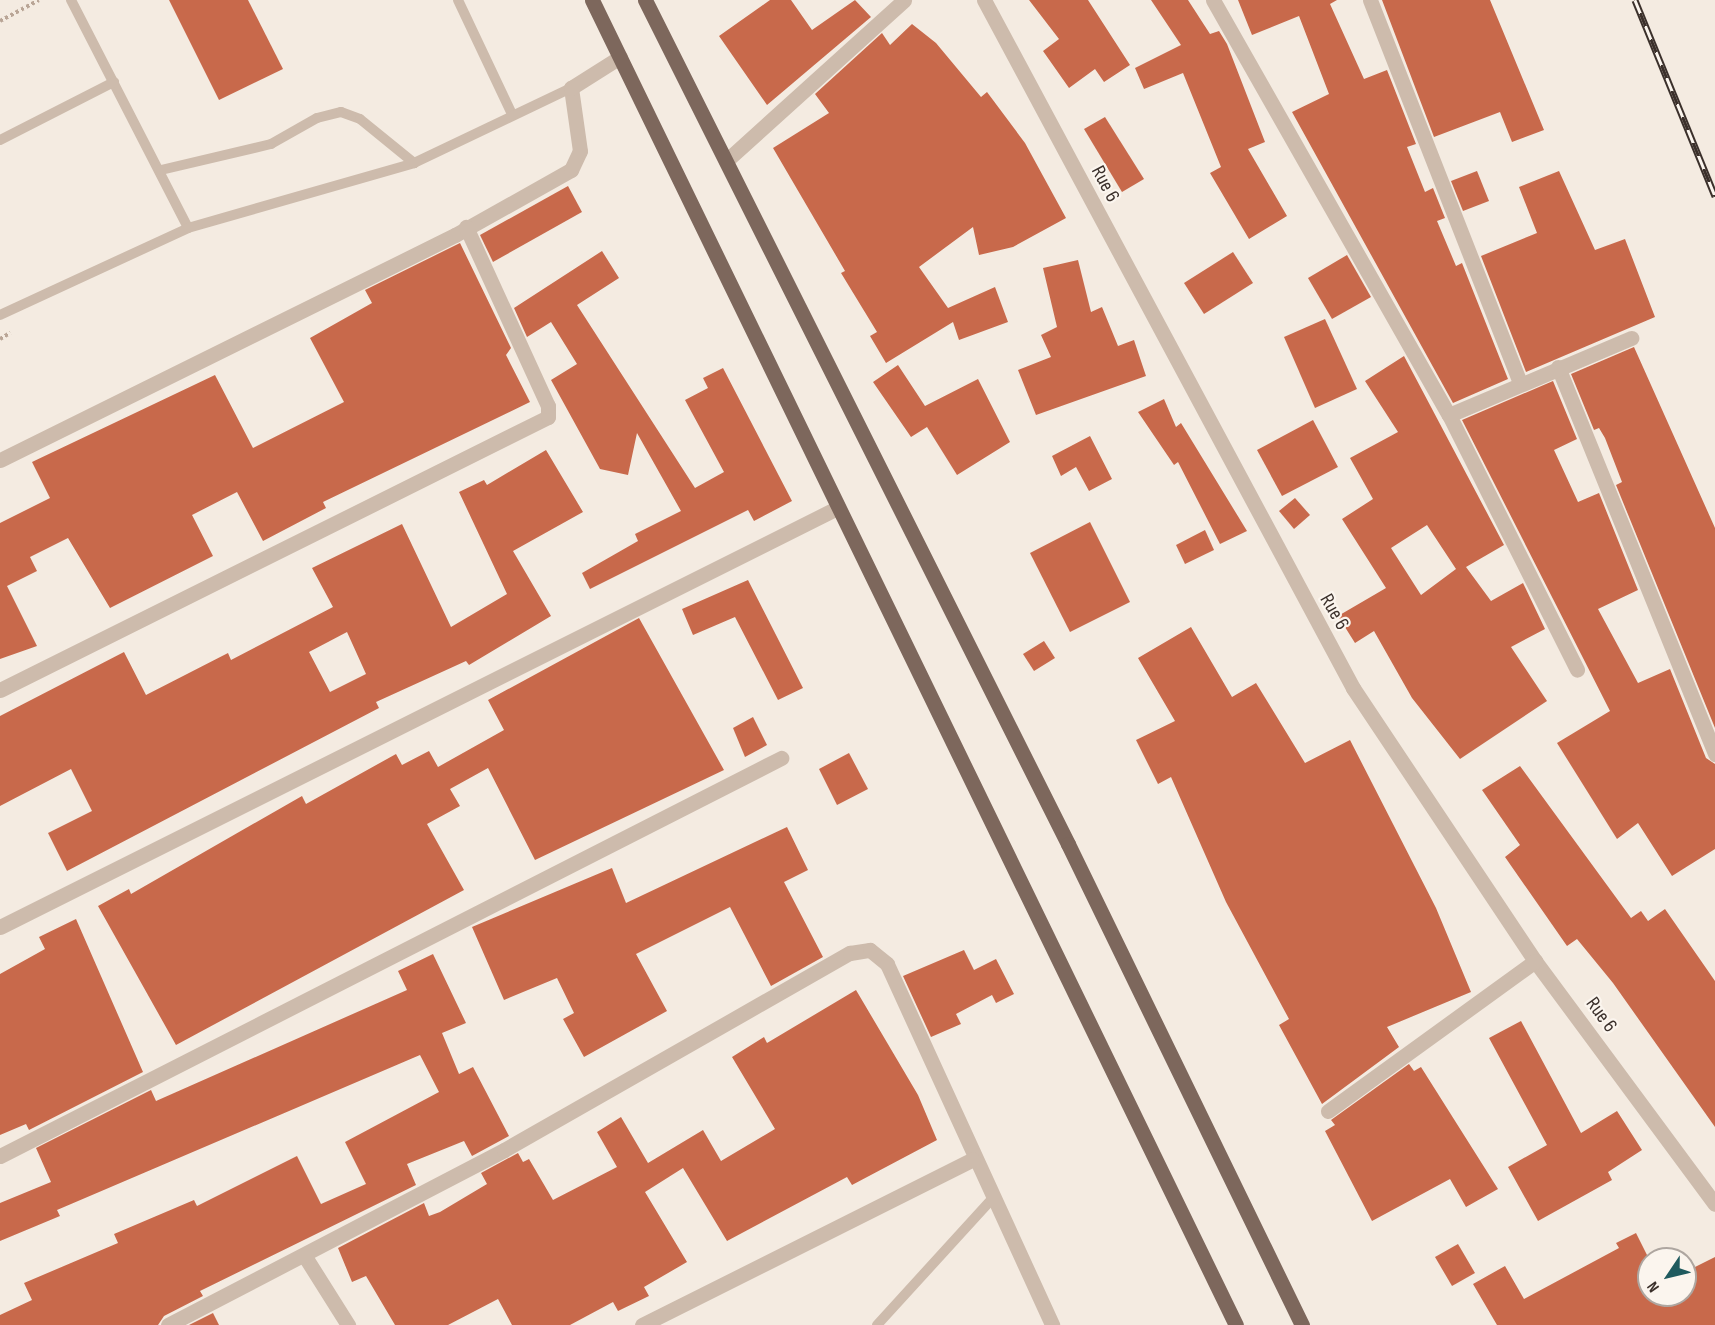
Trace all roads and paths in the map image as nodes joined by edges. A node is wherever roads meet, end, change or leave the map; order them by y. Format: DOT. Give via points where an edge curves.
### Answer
graph roads {
  1 [pos="39,0"];
  2 [pos="71,0"];
  3 [pos="458,0"];
  4 [pos="592,0"];
  5 [pos="645,0"];
  6 [pos="904,0"];
  7 [pos="984,0"];
  8 [pos="1213,0"];
  9 [pos="1370,0"];
  10 [pos="0,21"];
  11 [pos="620,57"];
  12 [pos="114,82"];
  13 [pos="571,88"];
  14 [pos="512,114"];
  15 [pos="0,140"];
  16 [pos="726,161"];
  17 [pos="414,163"];
  18 [pos="161,170"];
  19 [pos="188,228"];
  20 [pos="466,228"];
  21 [pos="0,315"];
  22 [pos="1631,338"];
  23 [pos="1558,367"];
  24 [pos="1520,381"];
  25 [pos="1449,415"];
  26 [pos="0,460"];
  27 [pos="837,507"];
  28 [pos="1577,670"];
  29 [pos="0,690"];
  30 [pos="1715,754"];
  31 [pos="781,758"];
  32 [pos="0,927"];
  33 [pos="1535,961"];
  34 [pos="1328,1112"];
  35 [pos="0,1156"];
  36 [pos="972,1159"];
  37 [pos="992,1199"];
  38 [pos="1715,1204"];
  39 [pos="304,1256"];
  40 [pos="168,1325"];
  41 [pos="348,1325"];
  42 [pos="642,1325"];
  43 [pos="877,1325"];
  44 [pos="1052,1325"];
  45 [pos="1236,1325"];
  46 [pos="1302,1325"];
  1 -- 10 [label="path"];
  2 -- 12 [label="lane"];
  3 -- 14 [label="lane"];
  4 -- 11 [label="main road"];
  5 -- 16 [label="main road"];
  6 -- 16 [label="street"];
  7 -- 33 [label="street, Rue 6" via="1353,688"];
  8 -- 25 [label="street"];
  9 -- 24 [label="street"];
  11 -- 13 [label="street"];
  11 -- 27 [label="main road"];
  12 -- 15 [label="lane"];
  12 -- 18 [label="lane"];
  13 -- 14 [label="lane"];
  13 -- 20 [label="street" via="579,162"];
  14 -- 17 [label="lane"];
  16 -- 46 [label="main road"];
  17 -- 18 [label="lane" via="360,119 341,112 317,118 271,144"];
  17 -- 19 [label="lane"];
  18 -- 19 [label="lane"];
  19 -- 21 [label="lane"];
  20 -- 26 [label="street"];
  20 -- 29 [label="street" via="548,405 548,417"];
  22 -- 23 [label="street"];
  23 -- 24 [label="street"];
  23 -- 30 [label="street"];
  24 -- 25 [label="street"];
  25 -- 28 [label="street"];
  27 -- 32 [label="street"];
  27 -- 45 [label="main road"];
  31 -- 35 [label="street"];
  33 -- 34 [label="street"];
  33 -- 38 [label="street, Rue 6"];
  36 -- 37 [label="street"];
  36 -- 39 [label="street" via="887,964 870,950 850,954"];
  36 -- 42 [label="street"];
  37 -- 43 [label="lane"];
  37 -- 44 [label="street"];
  39 -- 40 [label="street"];
  39 -- 41 [label="street"];
}
